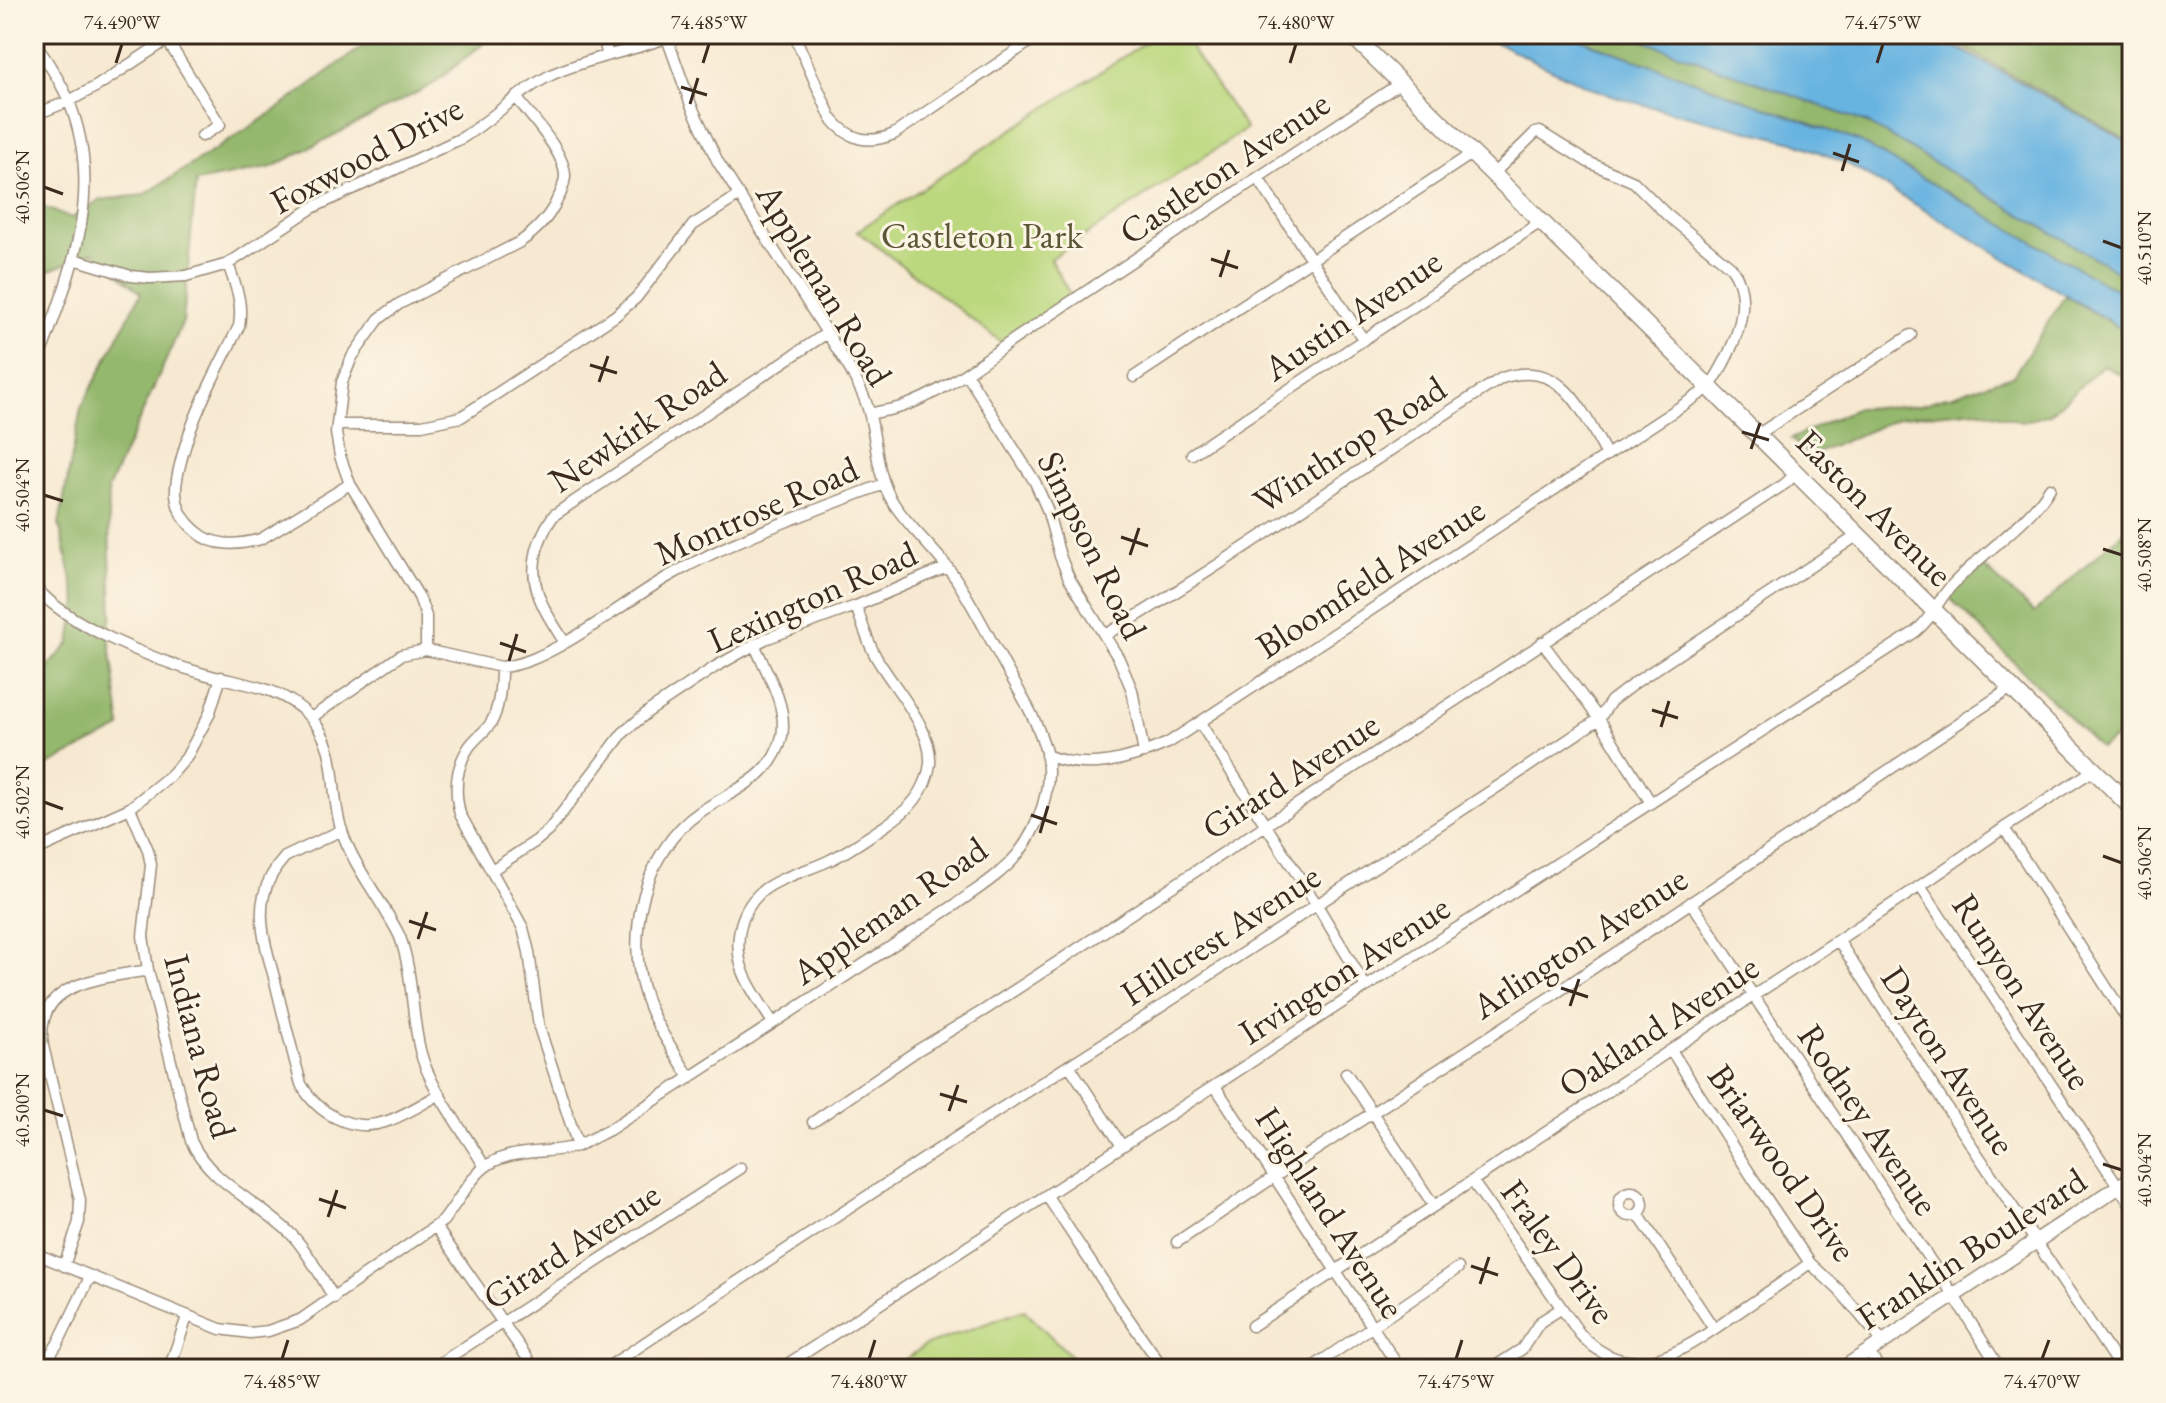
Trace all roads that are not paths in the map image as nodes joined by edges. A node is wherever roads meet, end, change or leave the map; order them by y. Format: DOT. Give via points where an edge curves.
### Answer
graph roads {
  1 [pos="604,34"];
  2 [pos="794,34"];
  3 [pos="1041,34"];
  4 [pos="1351,34"];
  5 [pos="1364,34"];
  6 [pos="672,36"];
  7 [pos="171,37"];
  8 [pos="34,41"];
  9 [pos="607,55"];
  10 [pos="1402,82"];
  11 [pos="516,97"];
  12 [pos="69,101"];
  13 [pos="34,115"];
  14 [pos="202,136"];
  15 [pos="1473,153"];
  16 [pos="1494,173"];
  17 [pos="1258,178"];
  18 [pos="738,196"];
  19 [pos="1542,221"];
  20 [pos="74,259"];
  21 [pos="1311,260"];
  22 [pos="228,264"];
  23 [pos="827,333"];
  24 [pos="1911,335"];
  25 [pos="1363,339"];
  26 [pos="34,372"];
  27 [pos="966,373"];
  28 [pos="1134,377"];
  29 [pos="1709,388"];
  30 [pos="870,414"];
  31 [pos="337,425"];
  32 [pos="1757,435"];
  33 [pos="1192,454"];
  34 [pos="1607,455"];
  35 [pos="1796,473"];
  36 [pos="350,484"];
  37 [pos="884,484"];
  38 [pos="2050,488"];
  39 [pos="1858,535"];
  40 [pos="947,567"];
  41 [pos="35,589"];
  42 [pos="856,606"];
  43 [pos="1934,611"];
  44 [pos="1105,635"];
  45 [pos="1542,642"];
  46 [pos="565,643"];
  47 [pos="754,644"];
  48 [pos="426,650"];
  49 [pos="501,667"];
  50 [pos="221,677"];
  51 [pos="2011,688"];
  52 [pos="311,718"];
  53 [pos="1599,719"];
  54 [pos="1200,723"];
  55 [pos="1144,753"];
  56 [pos="1046,755"];
  57 [pos="2094,770"];
  58 [pos="1651,803"];
  59 [pos="130,808"];
  60 [pos="2132,808"];
  61 [pos="1265,825"];
  62 [pos="2004,828"];
  63 [pos="342,830"];
  64 [pos="34,851"];
  65 [pos="492,870"];
  66 [pos="1920,886"];
  67 [pos="1691,902"];
  68 [pos="1317,905"];
  69 [pos="1838,940"];
  70 [pos="148,970"];
  71 [pos="1366,987"];
  72 [pos="1753,996"];
  73 [pos="773,1023"];
  74 [pos="2132,1027"];
  75 [pos="38,1034"];
  76 [pos="1671,1050"];
  77 [pos="1069,1065"];
  78 [pos="1346,1073"];
  79 [pos="690,1078"];
  80 [pos="1215,1086"];
  81 [pos="440,1094"];
  82 [pos="1372,1113"];
  83 [pos="813,1122"];
  84 [pos="578,1146"];
  85 [pos="1122,1146"];
  86 [pos="485,1167"];
  87 [pos="741,1168"];
  88 [pos="1274,1177"];
  89 [pos="2132,1178"];
  90 [pos="1473,1182"];
  91 [pos="2119,1187"];
  92 [pos="1047,1196"];
  93 [pos="1434,1206"];
  94 [pos="2132,1207"];
  95 [pos="1638,1214"];
  96 [pos="436,1227"];
  97 [pos="2036,1240"];
  98 [pos="1177,1242"];
  99 [pos="34,1253"];
  100 [pos="1810,1263"];
  101 [pos="64,1266"];
  102 [pos="1458,1268"];
  103 [pos="1336,1272"];
  104 [pos="90,1277"];
  105 [pos="1954,1296"];
  106 [pos="334,1298"];
  107 [pos="1562,1308"];
  108 [pos="187,1317"];
  109 [pos="503,1323"];
  110 [pos="1252,1326"];
  111 [pos="1372,1327"];
  112 [pos="1714,1329"];
  113 [pos="1883,1342"];
  114 [pos="1868,1351"];
  115 [pos="41,1369"];
  116 [pos="169,1369"];
  117 [pos="431,1369"];
  118 [pos="535,1369"];
  119 [pos="605,1369"];
  120 [pos="780,1369"];
  121 [pos="1164,1369"];
  122 [pos="1310,1369"];
  123 [pos="1400,1369"];
  124 [pos="1491,1369"];
  125 [pos="1842,1369"];
  126 [pos="1880,1369"];
  127 [pos="2000,1369"];
  128 [pos="2121,1369"];
  1 -- 9 [label="street"];
  2 -- 3 [label="street" via="831,118 840,129 874,141 894,134"];
  4 -- 10 [label="main road, Easton Avenue"];
  5 -- 10 [label="main road, Easton Avenue"];
  6 -- 9 [label="street, Foxwood Drive"];
  6 -- 18 [label="street, Appleman Road" via="691,105"];
  7 -- 12 [label="street"];
  7 -- 14 [label="street" via="220,125"];
  8 -- 12 [label="street"];
  9 -- 11 [label="street, Foxwood Drive" via="552,75"];
  10 -- 15 [label="main road, Easton Avenue"];
  10 -- 17 [label="street, Castleton Avenue"];
  11 -- 22 [label="street, Foxwood Drive" via="462,138 312,208"];
  11 -- 31 [label="street" via="563,166 565,176 551,213 520,242 379,319 352,357"];
  12 -- 13 [label="street"];
  12 -- 20 [label="street" via="82,144 85,195"];
  15 -- 16 [label="main road, Easton Avenue"];
  15 -- 21 [label="street"];
  16 -- 19 [label="main road, Easton Avenue"];
  16 -- 29 [label="street" via="1540,132 1634,182 1731,267 1742,292 1741,312 1724,366"];
  17 -- 21 [label="street"];
  17 -- 27 [label="street, Castleton Avenue"];
  18 -- 23 [label="street, Appleman Road"];
  18 -- 31 [label="street" via="693,225 636,298 615,316 461,417 422,425"];
  19 -- 25 [label="street, Austin Avenue"];
  19 -- 29 [label="main road, Easton Avenue"];
  20 -- 22 [label="street, Foxwood Drive" via="150,278 186,276"];
  20 -- 26 [label="street"];
  21 -- 25 [label="street"];
  21 -- 28 [label="street"];
  22 -- 36 [label="street" via="242,310 239,326 189,430 177,474 181,513 201,536 244,544 261,539"];
  23 -- 30 [label="street, Appleman Road"];
  23 -- 46 [label="street, Newkirk Road" via="554,515 536,552 533,573 541,604"];
  24 -- 32 [label="street"];
  25 -- 33 [label="street, Austin Avenue"];
  27 -- 30 [label="street, Castleton Avenue" via="902,406"];
  27 -- 44 [label="street, Simpson Road" via="1035,482 1069,578"];
  29 -- 32 [label="main road, Easton Avenue"];
  29 -- 34 [label="street, Bloomfield Avenue"];
  30 -- 37 [label="street, Appleman Road"];
  31 -- 36 [label="street"];
  32 -- 35 [label="main road, Easton Avenue"];
  34 -- 44 [label="street, Winthrop Road" via="1559,383 1537,374 1502,378"];
  34 -- 54 [label="street, Bloomfield Avenue"];
  35 -- 39 [label="main road, Easton Avenue"];
  35 -- 45 [label="street, Girard Avenue"];
  36 -- 48 [label="street" via="419,597 426,616"];
  37 -- 40 [label="street, Appleman Road" via="894,504"];
  37 -- 46 [label="street, Montrose Road" via="724,547"];
  38 -- 43 [label="street, Irvington Avenue" via="1952,584"];
  39 -- 43 [label="main road, Easton Avenue"];
  39 -- 53 [label="street, Hillcrest Avenue" via="1636,682 1611,701"];
  40 -- 42 [label="street, Lexington Road"];
  40 -- 56 [label="street, Appleman Road" via="1025,701"];
  41 -- 50 [label="street" via="98,633"];
  42 -- 47 [label="street, Lexington Road"];
  42 -- 73 [label="street" via="877,659 924,732 930,765 917,799 905,812 830,860 774,884 751,903 738,952 743,973"];
  43 -- 51 [label="main road, Easton Avenue"];
  43 -- 58 [label="street, Irvington Avenue" via="1915,632"];
  44 -- 55 [label="street, Simpson Road" via="1132,690"];
  45 -- 53 [label="street"];
  45 -- 61 [label="street, Girard Avenue"];
  46 -- 49 [label="street, Montrose Road" via="538,658"];
  47 -- 65 [label="street, Lexington Road" via="623,733 549,830"];
  47 -- 79 [label="street" via="780,706 783,729 778,750 760,775 688,821 664,849 654,865 640,917 638,966 645,996"];
  48 -- 49 [label="street, Montrose Road"];
  48 -- 52 [label="street" via="401,655"];
  49 -- 65 [label="street" via="491,722 470,745 455,786 460,814"];
  50 -- 52 [label="street" via="273,690"];
  50 -- 59 [label="street" via="209,715 186,758"];
  51 -- 57 [label="main road, Easton Avenue"];
  51 -- 67 [label="street, Arlington Avenue"];
  52 -- 63 [label="street" via="329,747"];
  53 -- 58 [label="street"];
  53 -- 68 [label="street, Hillcrest Avenue"];
  54 -- 55 [label="street, Bloomfield Avenue"];
  54 -- 61 [label="street"];
  55 -- 56 [label="street, Bloomfield Avenue" via="1082,764"];
  56 -- 73 [label="street, Appleman Road" via="1046,797 1037,822 1002,871"];
  57 -- 60 [label="main road, Easton Avenue"];
  57 -- 62 [label="street, Oakland Avenue"];
  58 -- 71 [label="street, Irvington Avenue"];
  59 -- 64 [label="street"];
  59 -- 70 [label="street, Indiana Road" via="151,865 143,936"];
  61 -- 68 [label="street"];
  61 -- 83 [label="street, Girard Avenue"];
  62 -- 66 [label="street, Oakland Avenue"];
  62 -- 74 [label="street"];
  63 -- 81 [label="street" via="399,935 420,1052"];
  63 -- 81 [label="street" via="285,857 263,897 267,948 301,1084 324,1111 364,1125 399,1117"];
  65 -- 84 [label="street" via="523,928 539,1027"];
  66 -- 69 [label="street, Oakland Avenue"];
  66 -- 91 [label="street, Runyon Avenue"];
  67 -- 72 [label="street, Rodney Avenue"];
  67 -- 82 [label="street, Arlington Avenue"];
  68 -- 71 [label="street"];
  68 -- 77 [label="street, Hillcrest Avenue"];
  69 -- 72 [label="street, Oakland Avenue"];
  69 -- 97 [label="street, Dayton Avenue"];
  70 -- 75 [label="street" via="71,987 51,1002"];
  70 -- 106 [label="street, Indiana Road" via="197,1153 293,1236"];
  71 -- 80 [label="street, Irvington Avenue"];
  72 -- 76 [label="street, Oakland Avenue"];
  72 -- 105 [label="street, Rodney Avenue"];
  73 -- 79 [label="street, Appleman Road"];
  75 -- 101 [label="street" via="80,1200 79,1222"];
  76 -- 90 [label="street, Oakland Avenue"];
  76 -- 100 [label="street, Briarwood Drive"];
  77 -- 85 [label="street"];
  77 -- 119 [label="street, Hillcrest Avenue"];
  78 -- 82 [label="street"];
  79 -- 84 [label="street, Appleman Road"];
  80 -- 85 [label="street, Irvington Avenue"];
  80 -- 88 [label="street, Highland Avenue"];
  81 -- 86 [label="street"];
  82 -- 88 [label="street, Arlington Avenue"];
  82 -- 93 [label="street"];
  84 -- 86 [label="street, Appleman Road" via="506,1156"];
  85 -- 92 [label="street, Irvington Avenue"];
  86 -- 96 [label="street"];
  87 -- 109 [label="street, Girard Avenue"];
  88 -- 98 [label="street, Arlington Avenue"];
  88 -- 103 [label="street, Highland Avenue"];
  89 -- 91 [label="street, Franklin Boulevard"];
  90 -- 93 [label="street, Oakland Avenue"];
  90 -- 107 [label="street, Fraley Drive"];
  91 -- 94 [label="street, Runyon Avenue"];
  91 -- 97 [label="street, Franklin Boulevard"];
  92 -- 120 [label="street, Irvington Avenue"];
  92 -- 121 [label="street"];
  93 -- 103 [label="street, Oakland Avenue"];
  95 -- 112 [label="street"];
  96 -- 106 [label="street"];
  96 -- 109 [label="street"];
  97 -- 105 [label="street, Franklin Boulevard"];
  97 -- 128 [label="street, Dayton Avenue"];
  99 -- 101 [label="street"];
  100 -- 112 [label="street, Fraley Drive"];
  100 -- 113 [label="street, Briarwood Drive"];
  101 -- 104 [label="street"];
  102 -- 111 [label="street"];
  103 -- 110 [label="street, Oakland Avenue"];
  103 -- 111 [label="street, Highland Avenue"];
  104 -- 108 [label="street"];
  104 -- 115 [label="street"];
  105 -- 113 [label="street, Franklin Boulevard"];
  105 -- 127 [label="street, Rodney Avenue"];
  106 -- 108 [label="street" via="300,1320 268,1331 220,1329"];
  107 -- 112 [label="street, Fraley Drive" via="1590,1345 1621,1361 1667,1357"];
  107 -- 124 [label="street" via="1540,1322 1522,1349"];
  108 -- 116 [label="street"];
  109 -- 117 [label="street, Girard Avenue"];
  109 -- 118 [label="street"];
  111 -- 122 [label="street"];
  111 -- 123 [label="street, Highland Avenue"];
  113 -- 114 [label="street, Franklin Boulevard"];
  114 -- 125 [label="street, Franklin Boulevard"];
  114 -- 126 [label="street"];
}
